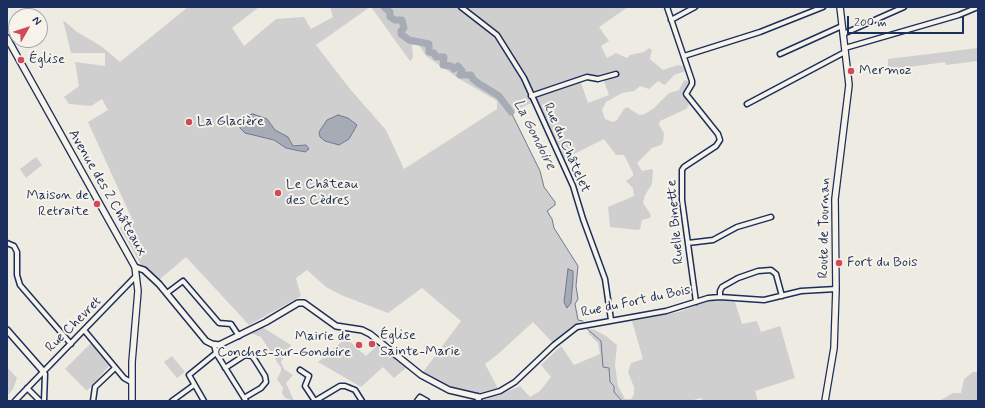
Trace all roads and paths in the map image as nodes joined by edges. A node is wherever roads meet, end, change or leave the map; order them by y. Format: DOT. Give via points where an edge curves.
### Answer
graph roads {
  1 [pos="461,7"];
  2 [pos="667,7"];
  3 [pos="695,7"];
  4 [pos="823,7"];
  5 [pos="840,7"];
  6 [pos="904,7"];
  7 [pos="978,7"];
  8 [pos="671,20"];
  9 [pos="842,26"];
  10 [pos="843,34"];
  11 [pos="7,38"];
  12 [pos="845,50"];
  13 [pos="780,54"];
  14 [pos="684,56"];
  15 [pos="616,74"];
  16 [pos="531,96"];
  17 [pos="747,104"];
  18 [pos="771,217"];
  19 [pos="7,243"];
  20 [pos="688,243"];
  21 [pos="135,268"];
  22 [pos="136,276"];
  23 [pos="836,289"];
  24 [pos="168,293"];
  25 [pos="782,296"];
  26 [pos="720,297"];
  27 [pos="696,302"];
  28 [pos="611,320"];
  29 [pos="7,330"];
  30 [pos="84,330"];
  31 [pos="239,336"];
  32 [pos="71,344"];
  33 [pos="214,345"];
  34 [pos="216,353"];
  35 [pos="115,368"];
  36 [pos="225,368"];
  37 [pos="300,370"];
  38 [pos="43,371"];
  39 [pos="131,382"];
  40 [pos="194,385"];
  41 [pos="26,388"];
  42 [pos="133,399"];
  43 [pos="245,399"];
  44 [pos="479,399"];
  45 [pos="15,401"];
  46 [pos="40,401"];
  47 [pos="44,401"];
  48 [pos="93,401"];
  49 [pos="172,401"];
  50 [pos="204,401"];
  51 [pos="315,401"];
  52 [pos="362,401"];
  53 [pos="417,401"];
  54 [pos="427,401"];
  55 [pos="824,401"];
  1 -- 16 [label="street, Rue du Châtelet" via="497,36 521,74"];
  2 -- 8 [label="street, Ruelle Binette"];
  3 -- 8 [label="street"];
  4 -- 14 [label="street" via="760,32"];
  5 -- 9 [label="main road, Route de Tournan"];
  6 -- 10 [label="street"];
  7 -- 12 [label="street"];
  8 -- 14 [label="street, Ruelle Binette"];
  9 -- 10 [label="main road, Route de Tournan"];
  9 -- 13 [label="street"];
  10 -- 12 [label="main road, Route de Tournan"];
  11 -- 21 [label="main road, Avenue des 2 Châteaux"];
  12 -- 17 [label="street"];
  12 -- 23 [label="main road, Route de Tournan" via="848,92 835,199"];
  14 -- 20 [label="street, Ruelle Binette" via="692,81 686,94 720,140 716,146 682,170 682,200"];
  15 -- 16 [label="street" via="598,79 587,77"];
  16 -- 28 [label="street, Rue du Châtelet" via="573,186 605,279"];
  18 -- 20 [label="street" via="737,227 713,240"];
  19 -- 32 [label="street" via="14,246 17,252 20,285"];
  20 -- 27 [label="street, Ruelle Binette"];
  21 -- 22 [label="main road, Avenue des 2 Châteaux"];
  21 -- 24 [label="street" via="144,270"];
  22 -- 30 [label="street, Rue Chevret"];
  22 -- 39 [label="main road, Avenue des 2 Châteaux" via="138,291"];
  23 -- 25 [label="street, Rue du Fort du Bois" via="801,291"];
  23 -- 55 [label="main road, Route de Tournan" via="834,348"];
  24 -- 31 [label="street" via="183,281 220,323 231,324"];
  24 -- 33 [label="street" via="206,340"];
  25 -- 26 [label="street, Rue du Fort du Bois" via="756,300"];
  25 -- 26 [label="street" via="776,274 771,270 758,271 738,278 722,287"];
  26 -- 27 [label="street, Rue du Fort du Bois"];
  27 -- 28 [label="street, Rue du Fort du Bois" via="666,311"];
  28 -- 44 [label="street, Rue du Fort du Bois" via="577,327 570,331 515,382"];
  29 -- 38 [label="street"];
  30 -- 32 [label="street, Rue Chevret"];
  30 -- 35 [label="street"];
  31 -- 33 [label="street, Rue du Fort du Bois"];
  31 -- 44 [label="street, Rue du Fort du Bois" via="298,303 304,303 330,324 362,330 378,338 421,375 437,384"];
  32 -- 38 [label="street, Rue Chevret"];
  33 -- 34 [label="street"];
  34 -- 36 [label="street"];
  34 -- 40 [label="street" via="189,375"];
  35 -- 39 [label="street"];
  35 -- 48 [label="street" via="95,387"];
  36 -- 43 [label="street"];
  36 -- 43 [label="street" via="245,355 252,356 255,360 266,382"];
  37 -- 51 [label="street" via="309,376 305,386"];
  38 -- 41 [label="street, Rue Chevret"];
  38 -- 47 [label="street"];
  39 -- 42 [label="main road, Avenue des 2 Châteaux"];
  40 -- 49 [label="street"];
  40 -- 50 [label="street"];
  41 -- 45 [label="street, Rue Chevret"];
  41 -- 46 [label="street"];
  51 -- 52 [label="street" via="340,386 345,386 355,390"];
  53 -- 54 [label="street" via="420,397"];
}
